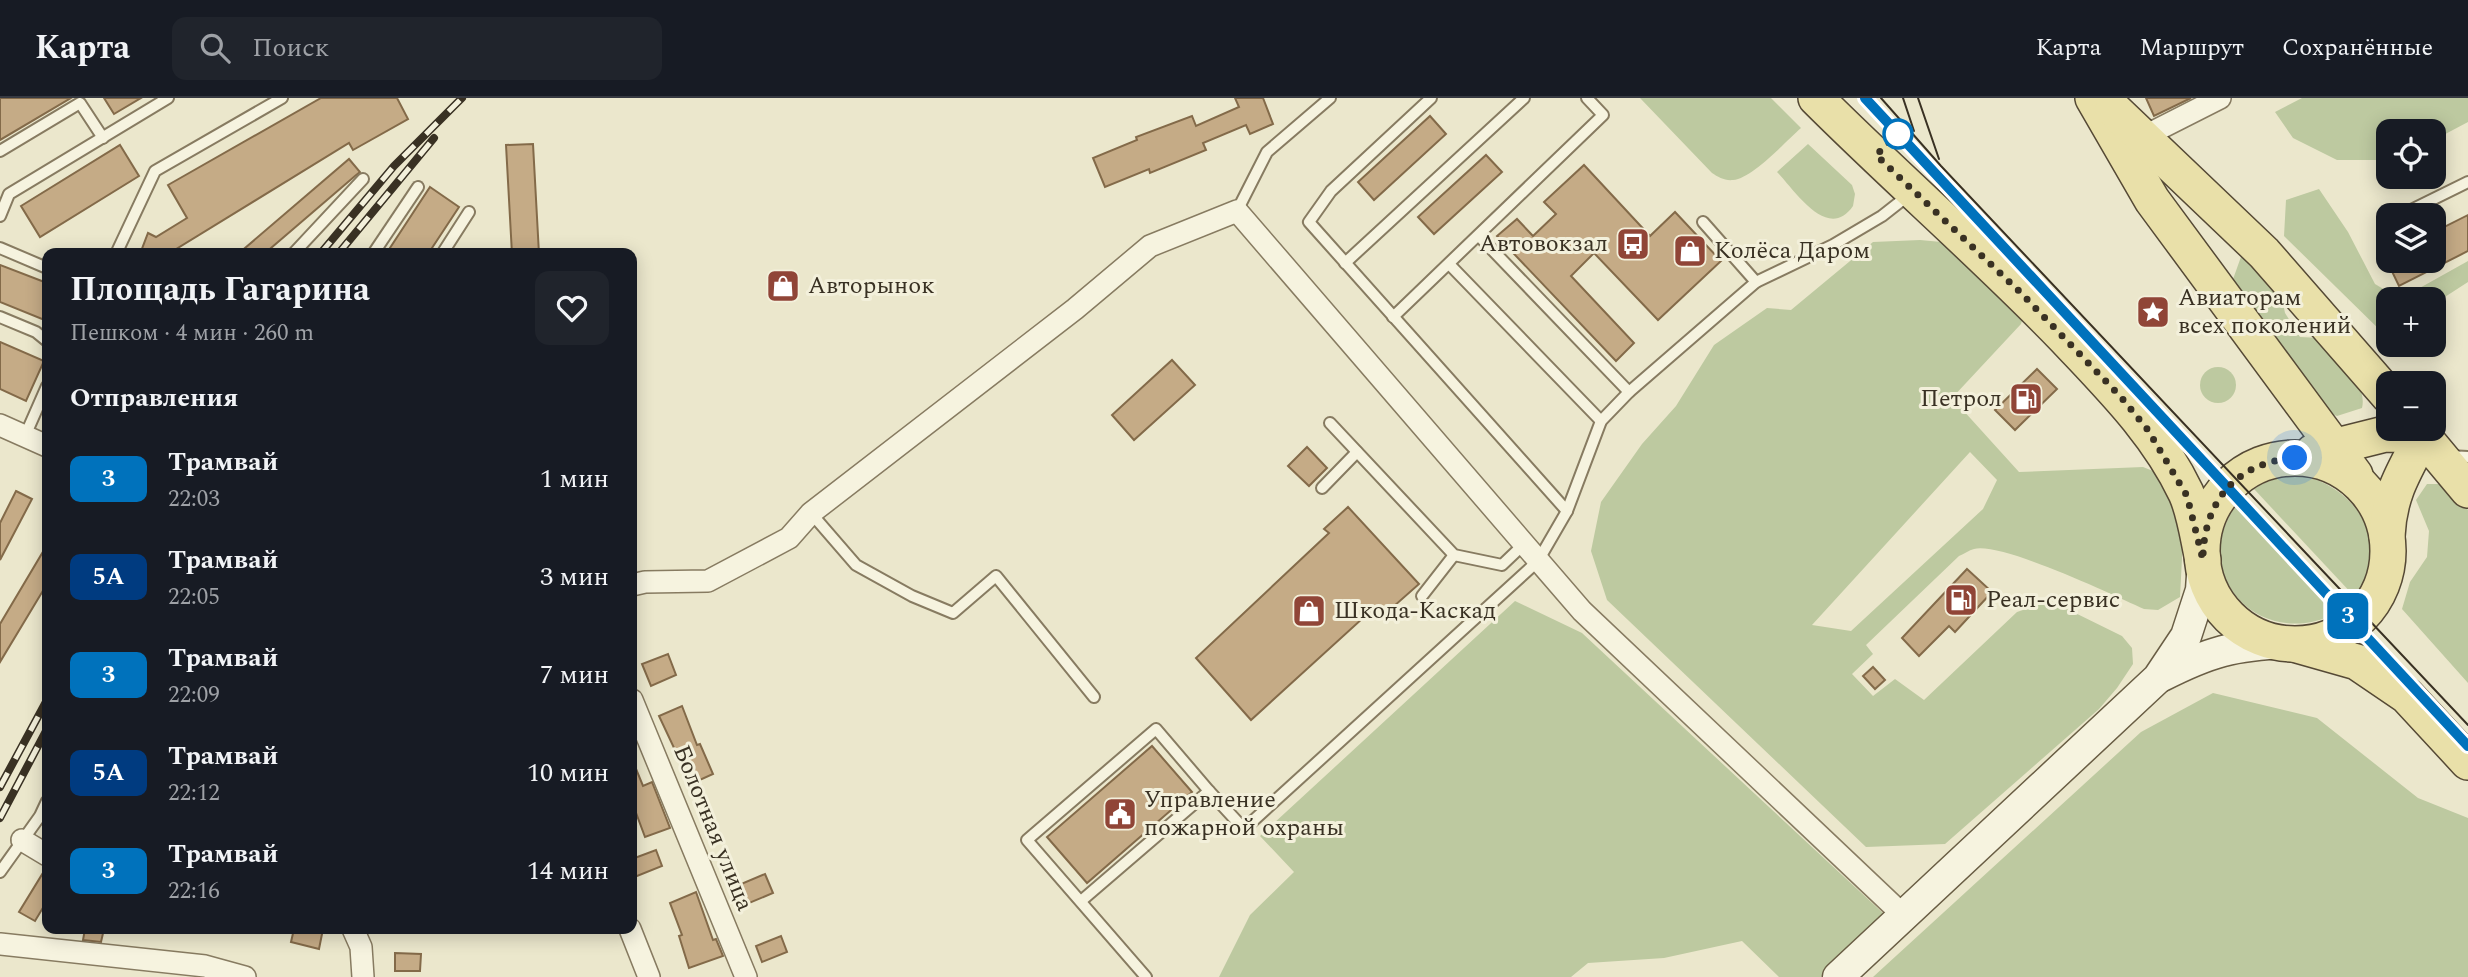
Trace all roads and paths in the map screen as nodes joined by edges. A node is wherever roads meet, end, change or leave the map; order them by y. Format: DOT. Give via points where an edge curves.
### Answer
graph roads {
  1 [pos="168,98"];
  2 [pos="282,98"];
  3 [pos="1330,98"];
  4 [pos="1431,98"];
  5 [pos="1524,98"];
  6 [pos="1587,98"];
  7 [pos="1816,98"];
  8 [pos="2093,98"];
  9 [pos="2102,98"];
  10 [pos="2220,98"];
  11 [pos="103,138"];
  12 [pos="2141,138"];
  13 [pos="0,151"];
  14 [pos="363,179"];
  15 [pos="2468,182"];
  16 [pos="418,187"];
  17 [pos="1914,191"];
  18 [pos="2425,203"];
  19 [pos="1237,211"];
  20 [pos="470,212"];
  21 [pos="0,216"];
  22 [pos="1703,222"];
  23 [pos="1479,236"];
  24 [pos="0,248"];
  25 [pos="119,248"];
  26 [pos="299,248"];
  27 [pos="377,248"];
  28 [pos="446,248"];
  29 [pos="1345,263"];
  30 [pos="1450,264"];
  31 [pos="42,266"];
  32 [pos="1756,282"];
  33 [pos="0,317"];
  34 [pos="1393,317"];
  35 [pos="42,337"];
  36 [pos="2376,381"];
  37 [pos="1629,392"];
  38 [pos="42,397"];
  39 [pos="1601,421"];
  40 [pos="1329,423"];
  41 [pos="0,425"];
  42 [pos="25,436"];
  43 [pos="42,444"];
  44 [pos="2437,444"];
  45 [pos="2333,446"];
  46 [pos="1357,452"];
  47 [pos="2295,458"];
  48 [pos="1322,488"];
  49 [pos="2468,490"];
  50 [pos="2368,492"];
  51 [pos="1567,511"];
  52 [pos="811,513"];
  53 [pos="2387,536"];
  54 [pos="1524,544"];
  55 [pos="1454,555"];
  56 [pos="2203,560"];
  57 [pos="1538,561"];
  58 [pos="637,584"];
  59 [pos="1422,596"];
  60 [pos="2287,643"];
  61 [pos="2158,678"];
  62 [pos="1094,697"];
  63 [pos="637,712"];
  64 [pos="2468,762"];
  65 [pos="1209,791"];
  66 [pos="42,812"];
  67 [pos="23,840"];
  68 [pos="42,852"];
  69 [pos="0,872"];
  70 [pos="1080,901"];
  71 [pos="1903,915"];
  72 [pos="355,934"];
  73 [pos="632,934"];
  74 [pos="0,944"];
  75 [pos="245,977"];
  76 [pos="363,977"];
  77 [pos="649,977"];
  78 [pos="746,977"];
  79 [pos="1146,977"];
  80 [pos="1838,977"];
  1 -- 11 [label="lane"];
  2 -- 25 [label="lane" via="155,171"];
  3 -- 19 [label="lane" via="1267,152"];
  4 -- 29 [label="lane" via="1331,191 1309,222"];
  5 -- 29 [label="lane"];
  6 -- 23 [label="lane" via="1603,115"];
  7 -- 17 [label="main road"];
  8 -- 45 [label="main road" via="2152,200"];
  9 -- 12 [label="main road"];
  10 -- 12 [label="street"];
  11 -- 13 [label="lane" via="80,103"];
  11 -- 21 [label="lane" via="9,194"];
  12 -- 36 [label="main road" via="2264,253"];
  14 -- 26 [label="lane"];
  15 -- 18 [label="lane"];
  16 -- 27 [label="lane"];
  17 -- 32 [label="lane" via="1833,245"];
  17 -- 56 [label="main road" via="2020,292 2148,430 2187,496"];
  19 -- 52 [label="street" via="1150,246"];
  19 -- 54 [label="street"];
  20 -- 28 [label="lane"];
  22 -- 32 [label="lane"];
  23 -- 30 [label="lane"];
  23 -- 37 [label="lane"];
  24 -- 31 [label="lane"];
  29 -- 34 [label="lane"];
  30 -- 34 [label="lane"];
  30 -- 39 [label="lane"];
  32 -- 37 [label="lane"];
  33 -- 35 [label="lane"];
  34 -- 51 [label="lane"];
  37 -- 39 [label="lane"];
  38 -- 42 [label="lane"];
  39 -- 51 [label="lane"];
  40 -- 46 [label="lane"];
  41 -- 42 [label="street"];
  42 -- 43 [label="street"];
  44 -- 45 [label="main road" via="2385,435"];
  44 -- 49 [label="main road"];
  44 -- 53 [label="main road" via="2393,494"];
  45 -- 47 [label="main road"];
  45 -- 50 [label="main road"];
  46 -- 48 [label="lane"];
  46 -- 55 [label="lane"];
  47 -- 50 [label="main road" via="2338,468"];
  47 -- 56 [label="main road" via="2261,464 2224,491 2206,524"];
  50 -- 53 [label="main road" via="2381,513"];
  51 -- 57 [label="lane"];
  52 -- 58 [label="street" via="789,538 708,581"];
  52 -- 62 [label="lane" via="856,565 953,613 996,576"];
  53 -- 60 [label="main road" via="2389,556 2383,583 2367,610 2330,637"];
  54 -- 55 [label="lane" via="1502,565"];
  54 -- 57 [label="street"];
  55 -- 59 [label="lane"];
  56 -- 60 [label="main road" via="2212,591 2228,614 2257,635"];
  56 -- 61 [label="main road" via="2201,590 2186,636"];
  57 -- 65 [label="lane" via="1244,829"];
  57 -- 71 [label="street" via="1582,611"];
  60 -- 61 [label="main road" via="2225,648"];
  60 -- 64 [label="main road" via="2357,662 2407,696"];
  61 -- 71 [label="main road"];
  63 -- 78 [label="street, Болотная улица"];
  65 -- 70 [label="lane"];
  65 -- 70 [label="lane" via="1156,729 1136,746 1027,840"];
  66 -- 67 [label="lane"];
  67 -- 68 [label="street"];
  67 -- 69 [label="lane"];
  70 -- 79 [label="lane"];
  71 -- 80 [label="main road"];
  72 -- 76 [label="street"];
  73 -- 77 [label="street"];
  74 -- 75 [label="street" via="205,966"];
}
